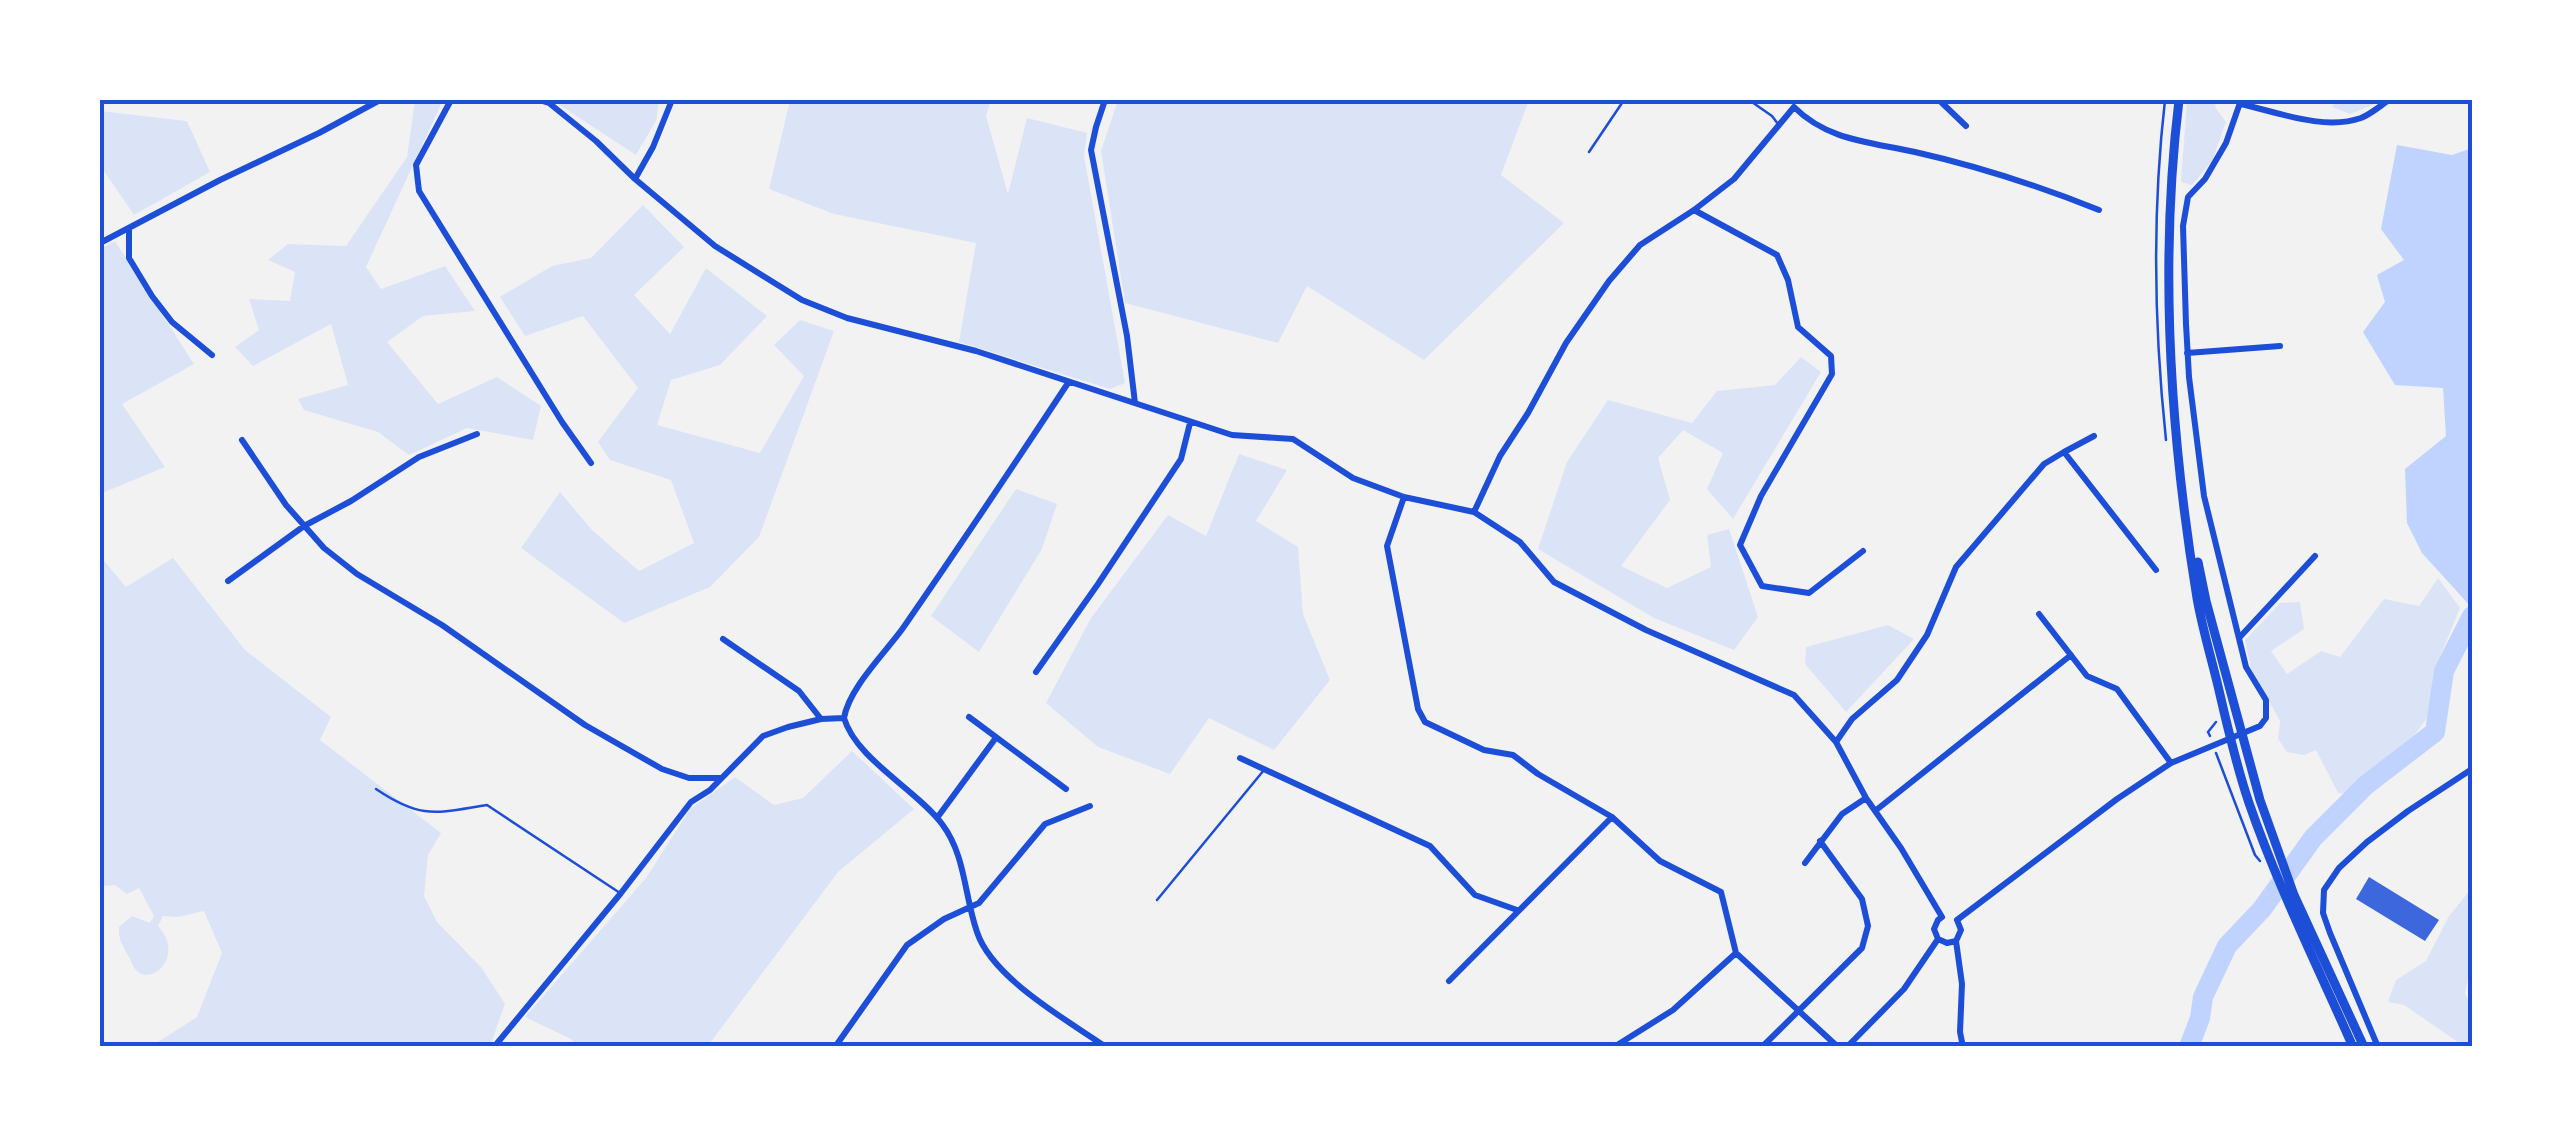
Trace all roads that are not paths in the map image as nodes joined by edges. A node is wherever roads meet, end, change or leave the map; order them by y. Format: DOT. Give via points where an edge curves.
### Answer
graph roads {
  1 [pos="380,100"];
  2 [pos="451,100"];
  3 [pos="539,100"];
  4 [pos="672,100"];
  5 [pos="1105,100"];
  6 [pos="1624,100"];
  7 [pos="1748,100"];
  8 [pos="1939,100"];
  9 [pos="2179,100"];
  10 [pos="2389,100"];
  11 [pos="2241,102"];
  12 [pos="1778,125"];
  13 [pos="1966,126"];
  14 [pos="1589,152"];
  15 [pos="634,180"];
  16 [pos="1694,210"];
  17 [pos="2098,210"];
  18 [pos="128,228"];
  19 [pos="100,243"];
  20 [pos="2280,346"];
  21 [pos="2187,353"];
  22 [pos="212,354"];
  23 [pos="1068,383"];
  24 [pos="1135,402"];
  25 [pos="1190,423"];
  26 [pos="476,434"];
  27 [pos="2094,436"];
  28 [pos="242,440"];
  29 [pos="2064,452"];
  30 [pos="591,463"];
  31 [pos="1404,497"];
  32 [pos="1474,512"];
  33 [pos="304,526"];
  34 [pos="1863,551"];
  35 [pos="2315,556"];
  36 [pos="2156,570"];
  37 [pos="228,581"];
  38 [pos="2039,614"];
  39 [pos="723,638"];
  40 [pos="2239,638"];
  41 [pos="2071,655"];
  42 [pos="1036,672"];
  43 [pos="968,716"];
  44 [pos="844,718"];
  45 [pos="821,719"];
  46 [pos="2236,736"];
  47 [pos="995,738"];
  48 [pos="1836,742"];
  49 [pos="1240,758"];
  50 [pos="2171,763"];
  51 [pos="1265,769"];
  52 [pos="2472,770"];
  53 [pos="721,778"];
  54 [pos="376,789"];
  55 [pos="1066,789"];
  56 [pos="1866,798"];
  57 [pos="1090,806"];
  58 [pos="1875,812"];
  59 [pos="1612,817"];
  60 [pos="937,818"];
  61 [pos="1820,841"];
  62 [pos="1805,863"];
  63 [pos="621,894"];
  64 [pos="2291,898"];
  65 [pos="1157,900"];
  66 [pos="970,908"];
  67 [pos="1516,910"];
  68 [pos="1942,917"];
  69 [pos="1958,920"];
  70 [pos="1938,939"];
  71 [pos="1956,941"];
  72 [pos="1736,953"];
  73 [pos="1449,981"];
  74 [pos="1799,1011"];
  75 [pos="494,1047"];
  76 [pos="835,1047"];
  77 [pos="1106,1047"];
  78 [pos="1614,1047"];
  79 [pos="1762,1047"];
  80 [pos="1838,1047"];
  81 [pos="1847,1047"];
  82 [pos="1963,1047"];
  83 [pos="2353,1047"];
  84 [pos="2364,1047"];
  85 [pos="2378,1047"];
  1 -- 18 [label="street"];
  2 -- 30 [label="street" via="416,165 419,191"];
  3 -- 15 [label="street" via="596,141"];
  4 -- 15 [label="street"];
  5 -- 24 [label="street" via="1091,150"];
  6 -- 14 [label="lane"];
  7 -- 12 [label="lane"];
  8 -- 13 [label="street"];
  9 -- 46 [label="main road" via="2169,256 2182,486"];
  10 -- 11 [label="street" via="2338,123"];
  11 -- 21 [label="street" via="2226,144 2188,197"];
  12 -- 16 [label="street" via="1734,179"];
  12 -- 17 [label="street" via="1794,107 1808,120 1867,144 1931,157"];
  15 -- 23 [label="street" via="715,246 802,300"];
  16 -- 32 [label="street" via="1632,252 1609,281 1566,343"];
  16 -- 34 [label="street" via="1778,255 1798,327 1831,356 1832,374 1760,496 1740,545 1762,586 1809,592"];
  18 -- 19 [label="street"];
  18 -- 22 [label="street" via="129,258 152,296"];
  20 -- 21 [label="street"];
  21 -- 40 [label="street" via="2204,496"];
  23 -- 24 [label="street"];
  23 -- 44 [label="street"];
  24 -- 25 [label="street"];
  25 -- 31 [label="street" via="1232,435 1293,439 1354,478"];
  25 -- 42 [label="street" via="1181,459"];
  26 -- 33 [label="street" via="418,457"];
  27 -- 29 [label="street"];
  28 -- 33 [label="street"];
  29 -- 36 [label="street"];
  29 -- 48 [label="street" via="2044,464 1956,567 1928,635 1898,680 1852,718"];
  31 -- 32 [label="street"];
  31 -- 59 [label="street" via="1386,546 1425,722 1484,750 1513,755"];
  32 -- 48 [label="street" via="1520,542 1554,582 1794,695"];
  33 -- 37 [label="street"];
  33 -- 53 [label="street" via="357,574 585,725 662,770"];
  35 -- 40 [label="street"];
  38 -- 41 [label="street"];
  39 -- 45 [label="street" via="798,691"];
  40 -- 46 [label="street" via="2246,668 2266,700 2266,718"];
  41 -- 50 [label="street" via="2087,676 2118,689"];
  41 -- 58 [label="street"];
  43 -- 47 [label="street"];
  44 -- 45 [label="street"];
  44 -- 60 [label="street" via="853,738"];
  45 -- 53 [label="street" via="763,736"];
  46 -- 50 [label="street"];
  46 -- 64 [label="main road"];
  47 -- 55 [label="street"];
  47 -- 60 [label="street"];
  48 -- 56 [label="street"];
  49 -- 51 [label="street"];
  50 -- 69 [label="street"];
  51 -- 65 [label="lane"];
  51 -- 67 [label="street" via="1430,846 1475,895"];
  52 -- 85 [label="street" via="2367,842 2324,890 2330,933"];
  53 -- 63 [label="street" via="691,802"];
  54 -- 63 [label="lane" via="430,814 487,806"];
  56 -- 58 [label="street"];
  56 -- 61 [label="street"];
  57 -- 66 [label="street" via="1044,824"];
  58 -- 68 [label="street"];
  59 -- 67 [label="street"];
  59 -- 72 [label="street" via="1660,861 1721,892"];
  60 -- 66 [label="street" via="956,846"];
  61 -- 62 [label="street"];
  61 -- 74 [label="street" via="1862,899 1868,926 1862,948"];
  63 -- 75 [label="street"];
  64 -- 83 [label="main road"];
  64 -- 84 [label="main road"];
  66 -- 76 [label="street" via="907,945"];
  66 -- 77 [label="street" via="998,967"];
  67 -- 73 [label="street"];
  68 -- 69 [label="street"];
  68 -- 70 [label="street" via="1934,930"];
  69 -- 71 [label="street"];
  70 -- 71 [label="street"];
  70 -- 81 [label="street" via="1904,989"];
  71 -- 82 [label="street"];
  72 -- 74 [label="street"];
  72 -- 78 [label="street" via="1673,1010"];
  74 -- 79 [label="street"];
  74 -- 80 [label="street"];
}
